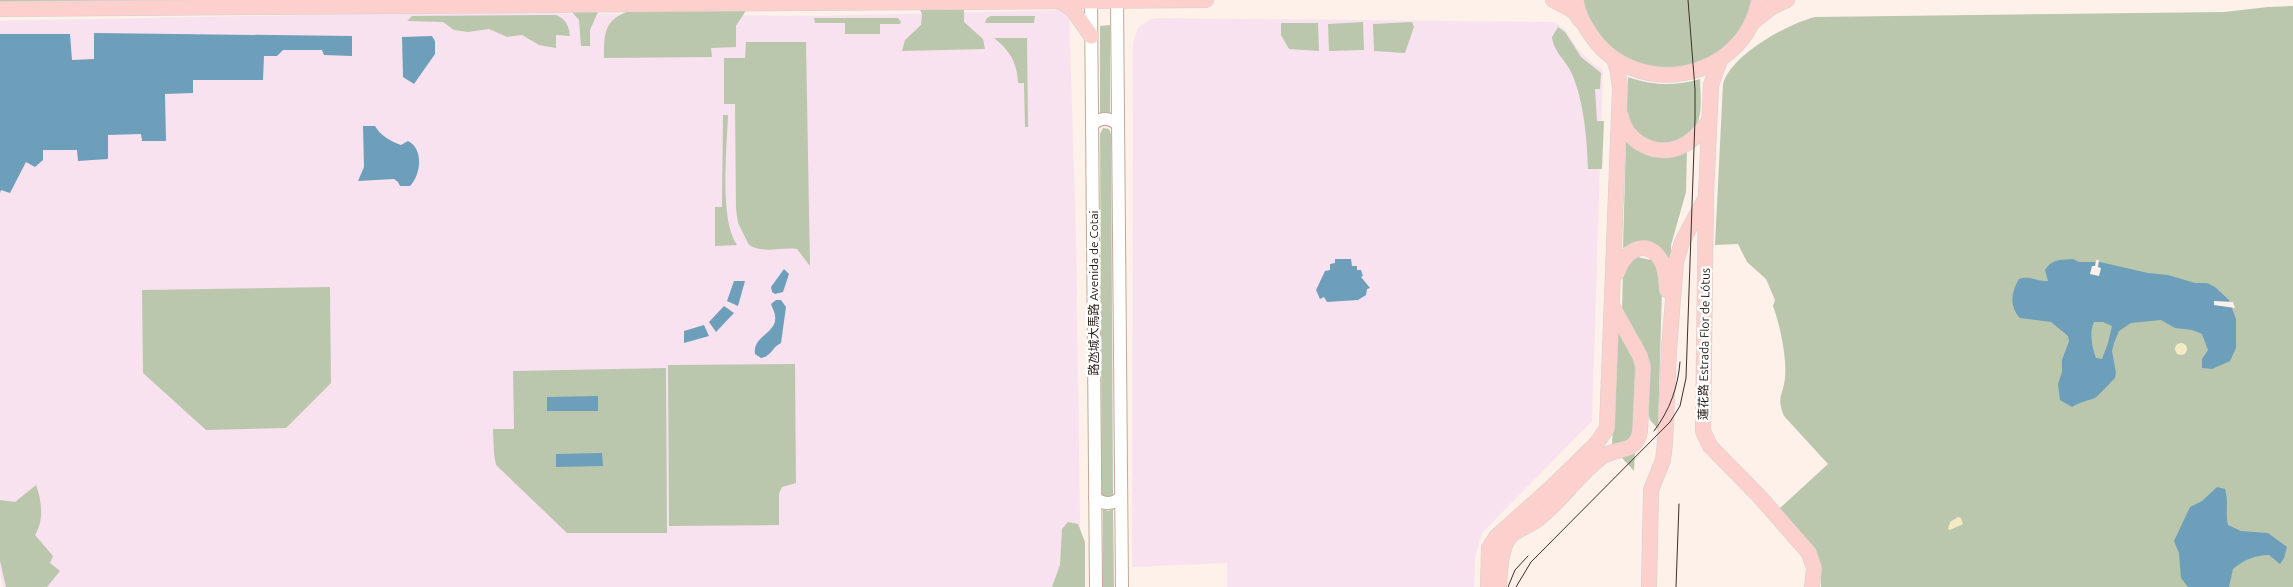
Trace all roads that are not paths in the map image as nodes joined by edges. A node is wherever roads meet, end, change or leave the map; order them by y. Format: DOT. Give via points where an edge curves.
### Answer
graph roads {
  1 [pos="331,0"];
  2 [pos="1091,0"];
  3 [pos="1117,0"];
  4 [pos="1206,0"];
  5 [pos="1553,0"];
  6 [pos="1576,0"];
  7 [pos="1760,0"];
  8 [pos="1787,0"];
  9 [pos="1037,1"];
  10 [pos="1060,1"];
  11 [pos="380,3"];
  12 [pos="346,7"];
  13 [pos="0,9"];
  14 [pos="1752,23"];
  15 [pos="1584,25"];
  16 [pos="1091,36"];
  17 [pos="1614,59"];
  18 [pos="1720,60"];
  19 [pos="1620,109"];
  20 [pos="1710,122"];
  21 [pos="1092,125"];
  22 [pos="1118,125"];
  23 [pos="1706,194"];
  24 [pos="1614,281"];
  25 [pos="1613,307"];
  26 [pos="1668,348"];
  27 [pos="1121,497"];
  28 [pos="1095,498"];
  29 [pos="1096,587"];
  30 [pos="1122,587"];
  31 [pos="1488,587"];
  32 [pos="1499,587"];
  33 [pos="1649,587"];
  34 [pos="1812,587"];
  1 -- 12 [label="main road"];
  2 -- 3 [label="main road"];
  2 -- 10 [label="main road"];
  2 -- 16 [label="street, 路氹城大馬路 Avenida de Cotai"];
  3 -- 4 [label="main road"];
  3 -- 22 [label="street, 路氹城大馬路 Avenida de Cotai"];
  5 -- 15 [label="main road" via="1574,12"];
  6 -- 15 [label="main road"];
  7 -- 14 [label="main road"];
  8 -- 14 [label="main road"];
  9 -- 10 [label="main road"];
  9 -- 11 [label="main road"];
  10 -- 16 [label="main road" via="1072,9"];
  11 -- 12 [label="main road"];
  12 -- 13 [label="main road"];
  14 -- 18 [label="main road" via="1738,44"];
  15 -- 17 [label="main road"];
  16 -- 21 [label="street, 路氹城大馬路 Avenida de Cotai"];
  17 -- 18 [label="main road" via="1634,69 1665,75 1700,70"];
  17 -- 19 [label="main road" via="1620,79"];
  18 -- 20 [label="main road, 蓮花路 Estrada Flor de Lótus" via="1711,85"];
  19 -- 20 [label="main road" via="1622,122 1632,136 1648,148 1661,151 1685,145"];
  19 -- 24 [label="main road"];
  20 -- 23 [label="main road, 蓮花路 Estrada Flor de Lótus"];
  21 -- 22 [label="street" via="1103,119"];
  21 -- 28 [label="street, 路氹城大馬路 Avenida de Cotai"];
  22 -- 27 [label="street, 路氹城大馬路 Avenida de Cotai"];
  23 -- 26 [label="main road" via="1678,252"];
  23 -- 34 [label="main road, 蓮花路 Estrada Flor de Lótus" via="1704,434 1710,446 1760,496 1809,553 1814,568"];
  24 -- 25 [label="main road"];
  24 -- 26 [label="main road" via="1621,262 1630,252 1650,250 1660,258 1666,274"];
  25 -- 31 [label="main road" via="1606,432 1496,537 1489,548"];
  25 -- 32 [label="main road" via="1643,367 1638,440 1628,449 1612,452 1600,459 1538,519 1510,538 1504,551"];
  26 -- 33 [label="main road" via="1663,460 1651,490"];
  27 -- 28 [label="street" via="1110,504"];
  27 -- 30 [label="street, 路氹城大馬路 Avenida de Cotai"];
  28 -- 29 [label="street, 路氹城大馬路 Avenida de Cotai"];
}
